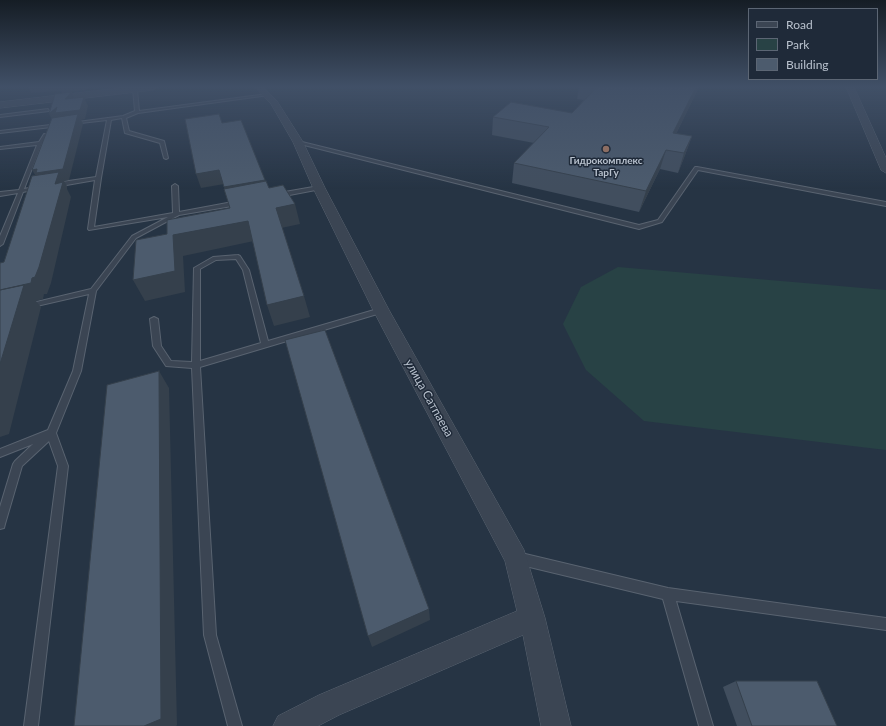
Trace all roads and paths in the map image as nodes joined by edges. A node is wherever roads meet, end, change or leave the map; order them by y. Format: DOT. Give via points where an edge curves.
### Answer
graph roads {
  1 [pos="94,121"];
  2 [pos="109,121"];
  3 [pos="125,121"];
  4 [pos="285,121"];
  5 [pos="865,121"];
  6 [pos="62,124"];
  7 [pos="70,124"];
  8 [pos="0,132"];
  9 [pos="46,135"];
  10 [pos="298,142"];
  11 [pos="40,143"];
  12 [pos="0,149"];
  13 [pos="166,158"];
  14 [pos="886,170"];
  15 [pos="98,178"];
  16 [pos="52,186"];
  17 [pos="175,186"];
  18 [pos="44,187"];
  19 [pos="319,188"];
  20 [pos="21,191"];
  21 [pos="0,194"];
  22 [pos="274,196"];
  23 [pos="244,202"];
  24 [pos="886,204"];
  25 [pos="176,215"];
  26 [pos="0,244"];
  27 [pos="93,291"];
  28 [pos="23,307"];
  29 [pos="381,310"];
  30 [pos="154,319"];
  31 [pos="265,344"];
  32 [pos="196,365"];
  33 [pos="51,433"];
  34 [pos="0,453"];
  35 [pos="0,524"];
  36 [pos="516,558"];
  37 [pos="668,594"];
  38 [pos="532,618"];
  39 [pos="886,624"];
  40 [pos="31,726"];
  41 [pos="234,726"];
  42 [pos="288,726"];
  43 [pos="556,726"];
  44 [pos="706,726"];
  1 -- 7 [label="lane"];
  2 -- 15 [label="lane"];
  3 -- 13 [label="lane" via="127,132 162,142"];
  4 -- 10 [label="street, улица Сатпаева"];
  5 -- 14 [label="street"];
  6 -- 8 [label="lane"];
  9 -- 11 [label="lane"];
  10 -- 19 [label="street, улица Сатпаева"];
  10 -- 24 [label="lane" via="639,226 660,221 697,168"];
  11 -- 12 [label="lane"];
  11 -- 20 [label="lane"];
  15 -- 16 [label="lane"];
  15 -- 25 [label="lane" via="91,229"];
  17 -- 25 [label="lane"];
  18 -- 20 [label="lane"];
  19 -- 22 [label="lane"];
  19 -- 29 [label="street, улица Сатпаева"];
  20 -- 21 [label="lane"];
  20 -- 26 [label="lane"];
  23 -- 25 [label="lane"];
  25 -- 27 [label="lane" via="134,237"];
  27 -- 28 [label="lane"];
  27 -- 33 [label="lane" via="77,371"];
  29 -- 31 [label="lane"];
  29 -- 36 [label="street, улица Сатпаева"];
  30 -- 32 [label="lane" via="157,346 169,364"];
  31 -- 32 [label="lane"];
  31 -- 32 [label="lane" via="246,270 238,257 215,258 197,268"];
  32 -- 41 [label="lane" via="210,635"];
  33 -- 34 [label="lane"];
  33 -- 35 [label="lane" via="18,464"];
  33 -- 40 [label="lane" via="63,466"];
  36 -- 37 [label="lane"];
  36 -- 38 [label="street, улица Сатпаева"];
  37 -- 39 [label="lane"];
  37 -- 44 [label="lane"];
  38 -- 42 [label="street" via="330,705"];
  38 -- 43 [label="street, улица Сатпаева"];
}
